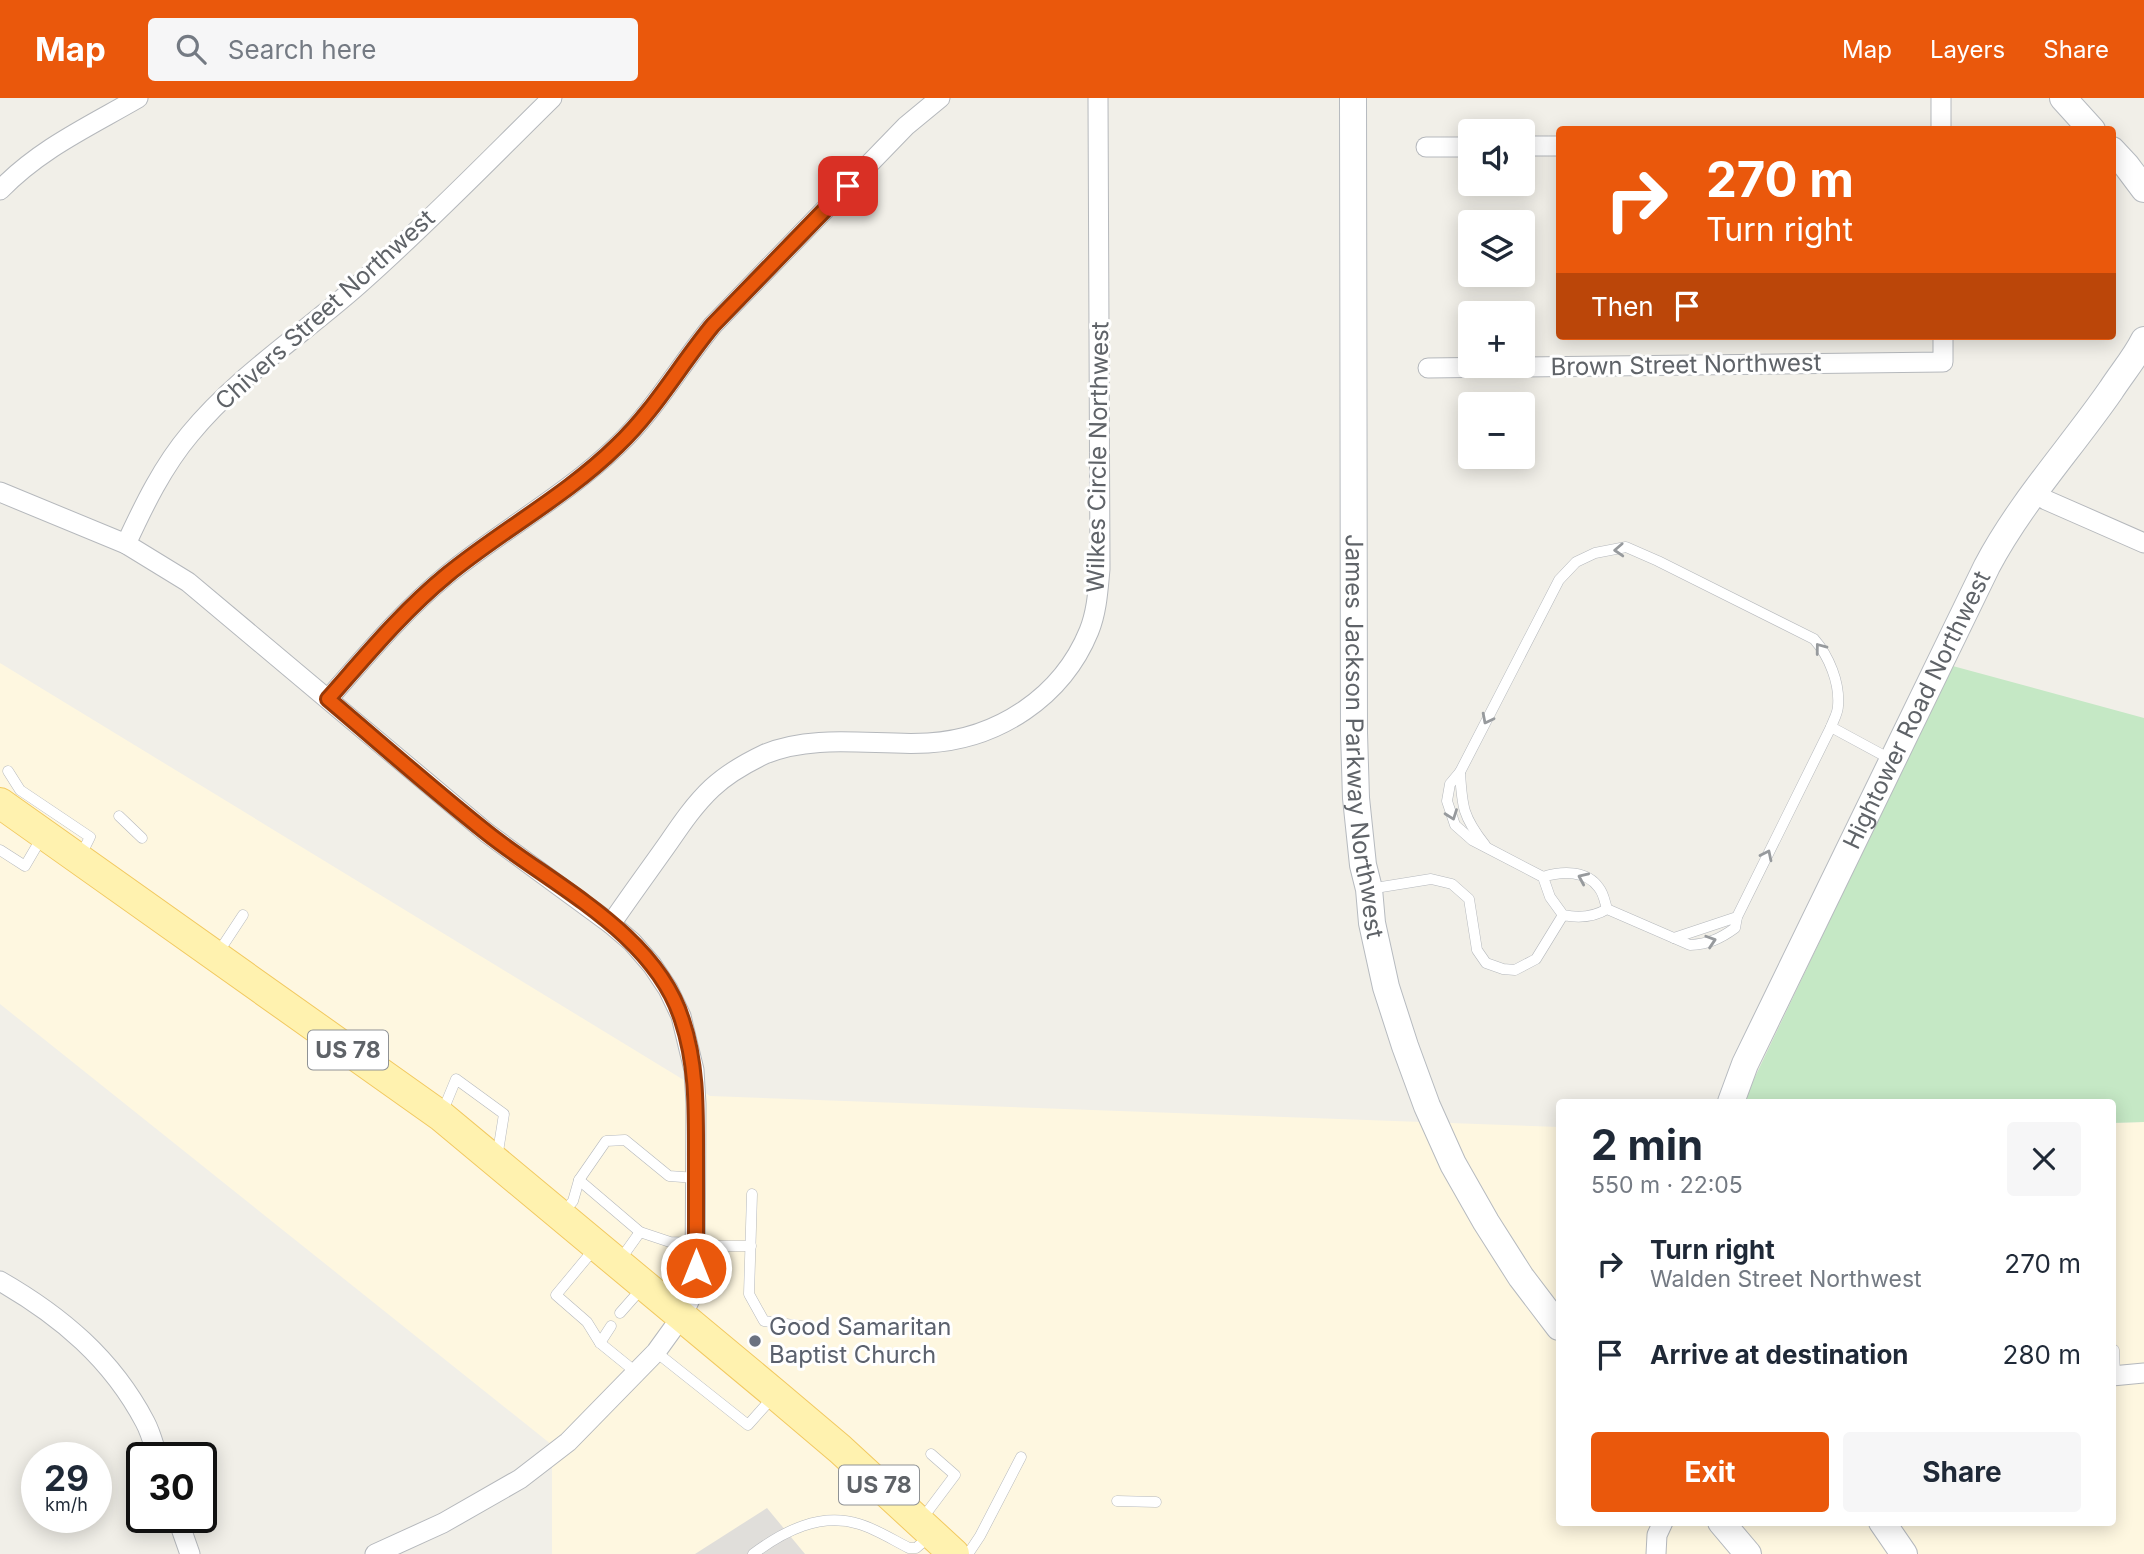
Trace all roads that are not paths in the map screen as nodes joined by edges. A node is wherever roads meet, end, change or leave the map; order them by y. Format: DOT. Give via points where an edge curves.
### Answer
graph roads {
  1 [pos="138,98"];
  2 [pos="552,98"];
  3 [pos="940,98"];
  4 [pos="1098,98"];
  5 [pos="1353,98"];
  6 [pos="1941,98"];
  7 [pos="2063,98"];
  8 [pos="1941,126"];
  9 [pos="2088,126"];
  10 [pos="1458,146"];
  11 [pos="1535,146"];
  12 [pos="1556,146"];
  13 [pos="1426,147"];
  14 [pos="2116,154"];
  15 [pos="2144,189"];
  16 [pos="0,190"];
  17 [pos="1942,340"];
  18 [pos="2144,340"];
  19 [pos="1428,368"];
  20 [pos="2034,491"];
  21 [pos="0,492"];
  22 [pos="2144,543"];
  23 [pos="126,544"];
  24 [pos="328,699"];
  25 [pos="1831,727"];
  26 [pos="1892,761"];
  27 [pos="8,771"];
  28 [pos="0,803"];
  29 [pos="118,816"];
  30 [pos="44,834"];
  31 [pos="142,838"];
  32 [pos="0,850"];
  33 [pos="79,859"];
  34 [pos="1543,877"];
  35 [pos="1369,889"];
  36 [pos="1607,909"];
  37 [pos="243,915"];
  38 [pos="1563,915"];
  39 [pos="1737,917"];
  40 [pos="611,924"];
  41 [pos="1674,938"];
  42 [pos="216,956"];
  43 [pos="1732,1099"];
  44 [pos="440,1116"];
  45 [pos="497,1163"];
  46 [pos="696,1178"];
  47 [pos="579,1180"];
  48 [pos="752,1194"];
  49 [pos="561,1215"];
  50 [pos="640,1232"];
  51 [pos="696,1245"];
  52 [pos="751,1246"];
  53 [pos="608,1254"];
  54 [pos="0,1281"];
  55 [pos="645,1285"];
  56 [pos="620,1312"];
  57 [pos="682,1316"];
  58 [pos="1556,1323"];
  59 [pos="611,1326"];
  60 [pos="808,1327"];
  61 [pos="600,1343"];
  62 [pos="656,1352"];
  63 [pos="638,1373"];
  64 [pos="2144,1373"];
  65 [pos="2116,1376"];
  66 [pos="775,1394"];
  67 [pos="152,1442"];
  68 [pos="931,1454"];
  69 [pos="1021,1457"];
  70 [pos="1117,1501"];
  71 [pos="1156,1502"];
  72 [pos="1661,1526"];
  73 [pos="1724,1526"];
  74 [pos="1885,1526"];
  75 [pos="926,1528"];
  76 [pos="183,1533"];
  77 [pos="190,1554"];
  78 [pos="375,1554"];
  79 [pos="753,1554"];
  80 [pos="954,1554"];
  81 [pos="968,1554"];
  82 [pos="1656,1554"];
  83 [pos="1748,1554"];
  84 [pos="1904,1554"];
  1 -- 16 [label="street" via="41,153"];
  2 -- 23 [label="street, Chivers Street Northwest" via="364,281 215,406 170,461"];
  3 -- 24 [label="street" via="906,126 713,325 618,445 569,488 414,603"];
  4 -- 40 [label="street, Wilkes Circle Northwest" via="1100,569 1098,600 1075,658 1036,702 982,733 926,743 799,745 738,768 694,808"];
  5 -- 35 [label="main road, James Jackson Parkway Northwest" via="1354,733 1357,811"];
  6 -- 8 [label="street"];
  7 -- 9 [label="main road"];
  10 -- 13 [label="street"];
  11 -- 12 [label="street"];
  14 -- 15 [label="main road"];
  17 -- 19 [label="street, Brown Street Northwest" via="1943,362"];
  18 -- 20 [label="main road, Hightower Road Northwest"];
  20 -- 22 [label="street"];
  20 -- 26 [label="main road, Hightower Road Northwest" via="2004,533"];
  21 -- 23 [label="street"];
  23 -- 24 [label="street" via="188,582"];
  24 -- 40 [label="street" via="487,833"];
  25 -- 26 [label="lane"];
  25 -- 34 [label="lane, one-way" via="1838,707 1834,674 1814,639 1626,547 1595,552 1576,562 1559,580 1450,784 1447,801 1455,825 1472,840"];
  39 -- 25 [label="lane, one-way"];
  26 -- 43 [label="main road, Hightower Road Northwest" via="1751,1051"];
  27 -- 33 [label="lane" via="20,790 90,837"];
  28 -- 30 [label="main road, US 78"];
  29 -- 31 [label="lane"];
  30 -- 32 [label="lane" via="25,866"];
  30 -- 33 [label="main road, US 78"];
  33 -- 42 [label="main road, US 78"];
  36 -- 34 [label="lane, one-way" via="1600,888 1585,876 1563,872"];
  34 -- 38 [label="lane"];
  35 -- 38 [label="lane" via="1430,879 1452,884 1469,899 1477,950 1486,963 1503,969 1516,970 1536,959"];
  35 -- 58 [label="main road, James Jackson Parkway Northwest" via="1386,987 1427,1106 1486,1222"];
  36 -- 38 [label="lane" via="1598,914"];
  36 -- 41 [label="lane"];
  37 -- 42 [label="lane"];
  39 -- 41 [label="lane"];
  41 -- 39 [label="lane, one-way" via="1702,945 1735,928"];
  40 -- 46 [label="street" via="652,965 681,1016 694,1070"];
  42 -- 44 [label="main road, US 78"];
  44 -- 45 [label="main road, US 78"];
  44 -- 45 [label="lane" via="456,1079 504,1114"];
  45 -- 49 [label="main road, US 78"];
  46 -- 47 [label="lane" via="669,1176 625,1140 606,1142"];
  46 -- 51 [label="street"];
  47 -- 49 [label="lane" via="573,1200"];
  47 -- 50 [label="lane"];
  48 -- 52 [label="lane"];
  49 -- 53 [label="main road, US 78"];
  50 -- 51 [label="lane"];
  50 -- 53 [label="lane"];
  51 -- 52 [label="lane"];
  51 -- 57 [label="street" via="695,1289"];
  52 -- 60 [label="lane" via="749,1294 764,1321"];
  53 -- 55 [label="main road, US 78"];
  53 -- 61 [label="lane" via="556,1294 587,1322"];
  54 -- 67 [label="street" via="33,1300 83,1340 119,1379"];
  55 -- 56 [label="lane"];
  55 -- 57 [label="main road, US 78"];
  57 -- 62 [label="street"];
  57 -- 66 [label="main road, US 78"];
  59 -- 61 [label="lane"];
  61 -- 63 [label="lane"];
  62 -- 63 [label="street"];
  62 -- 66 [label="lane" via="748,1425"];
  63 -- 78 [label="street" via="568,1442 520,1479 443,1523"];
  64 -- 65 [label="street"];
  66 -- 75 [label="main road, US 78"];
  68 -- 75 [label="lane" via="955,1475"];
  69 -- 81 [label="lane"];
  70 -- 71 [label="lane"];
  72 -- 82 [label="street"];
  73 -- 83 [label="main road"];
  74 -- 84 [label="main road"];
  75 -- 79 [label="lane" via="916,1548 909,1548 861,1524 837,1519 807,1524"];
  75 -- 80 [label="main road, US 78"];
  76 -- 77 [label="street"];
}
